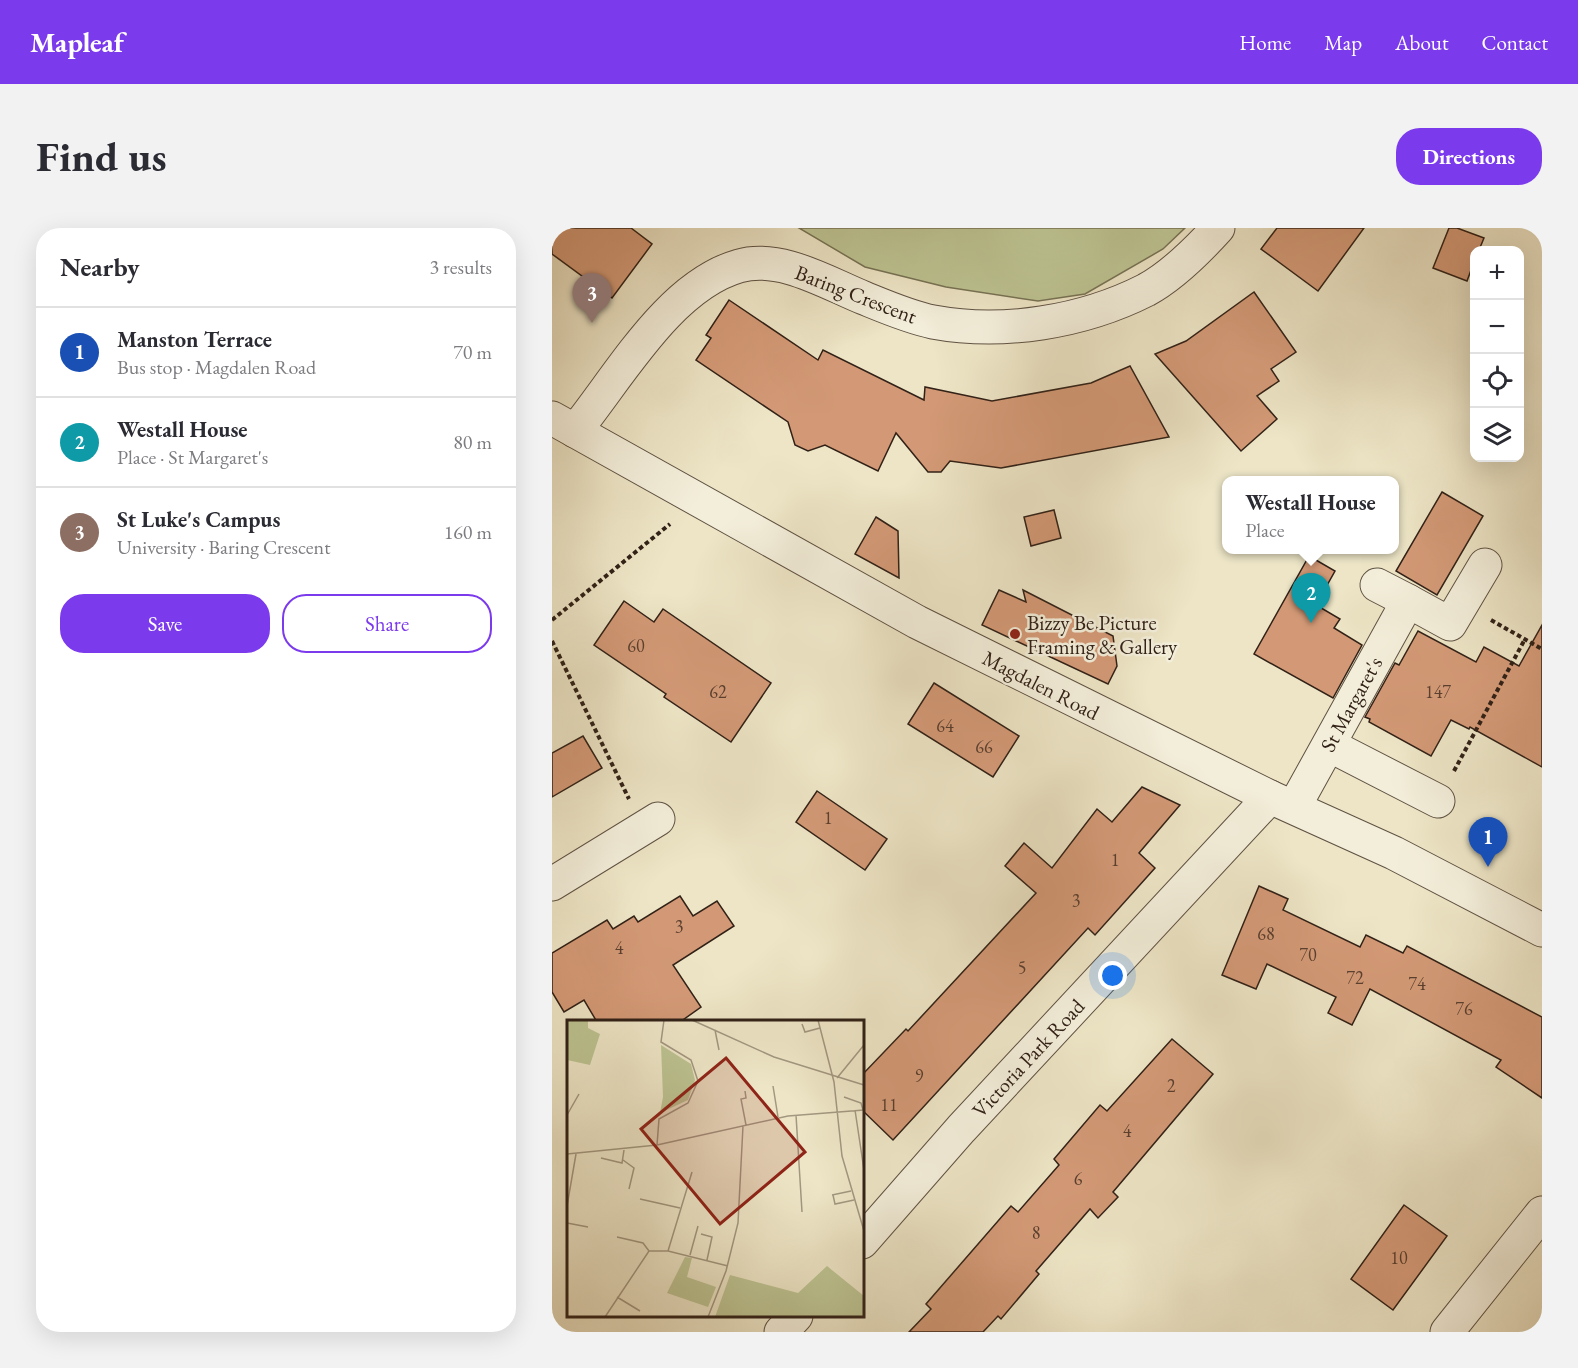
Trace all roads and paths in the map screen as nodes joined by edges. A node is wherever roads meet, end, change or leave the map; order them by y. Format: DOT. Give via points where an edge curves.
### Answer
graph roads {
  1 [pos="1218,228"];
  2 [pos="563,424"];
  3 [pos="698,501"];
  4 [pos="1485,565"];
  5 [pos="1377,585"];
  6 [pos="1408,601"];
  7 [pos="1462,603"];
  8 [pos="552,620"];
  9 [pos="1525,639"];
  10 [pos="552,641"];
  11 [pos="1542,649"];
  12 [pos="1329,745"];
  13 [pos="1460,760"];
  14 [pos="1438,801"];
  15 [pos="1282,802"];
  16 [pos="651,824"];
  17 [pos="552,884"];
  18 [pos="1542,930"];
  19 [pos="1542,1213"];
  20 [pos="864,1240"];
  21 [pos="795,1317"];
  22 [pos="781,1332"];
  23 [pos="1447,1332"];
  1 -- 2 [label="street, Baring Crescent" via="1148,289 1097,311 1025,324 934,322 790,268 764,263 739,266 694,288"];
  2 -- 3 [label="street, Magdalen Road"];
  3 -- 8 [label="path"];
  3 -- 15 [label="street, Magdalen Road" via="916,622"];
  4 -- 7 [label="street"];
  5 -- 6 [label="street"];
  6 -- 7 [label="street" via="1450,624"];
  6 -- 12 [label="street, St Margaret's"];
  7 -- 9 [label="path"];
  9 -- 11 [label="path"];
  9 -- 13 [label="path"];
  10 -- 16 [label="path"];
  12 -- 14 [label="street"];
  12 -- 15 [label="street, St Margaret's"];
  15 -- 18 [label="street, Magdalen Road" via="1394,853"];
  15 -- 20 [label="street, Victoria Park Road" via="961,1129"];
  16 -- 17 [label="street"];
  19 -- 23 [label="street"];
  21 -- 22 [label="street"];
}
